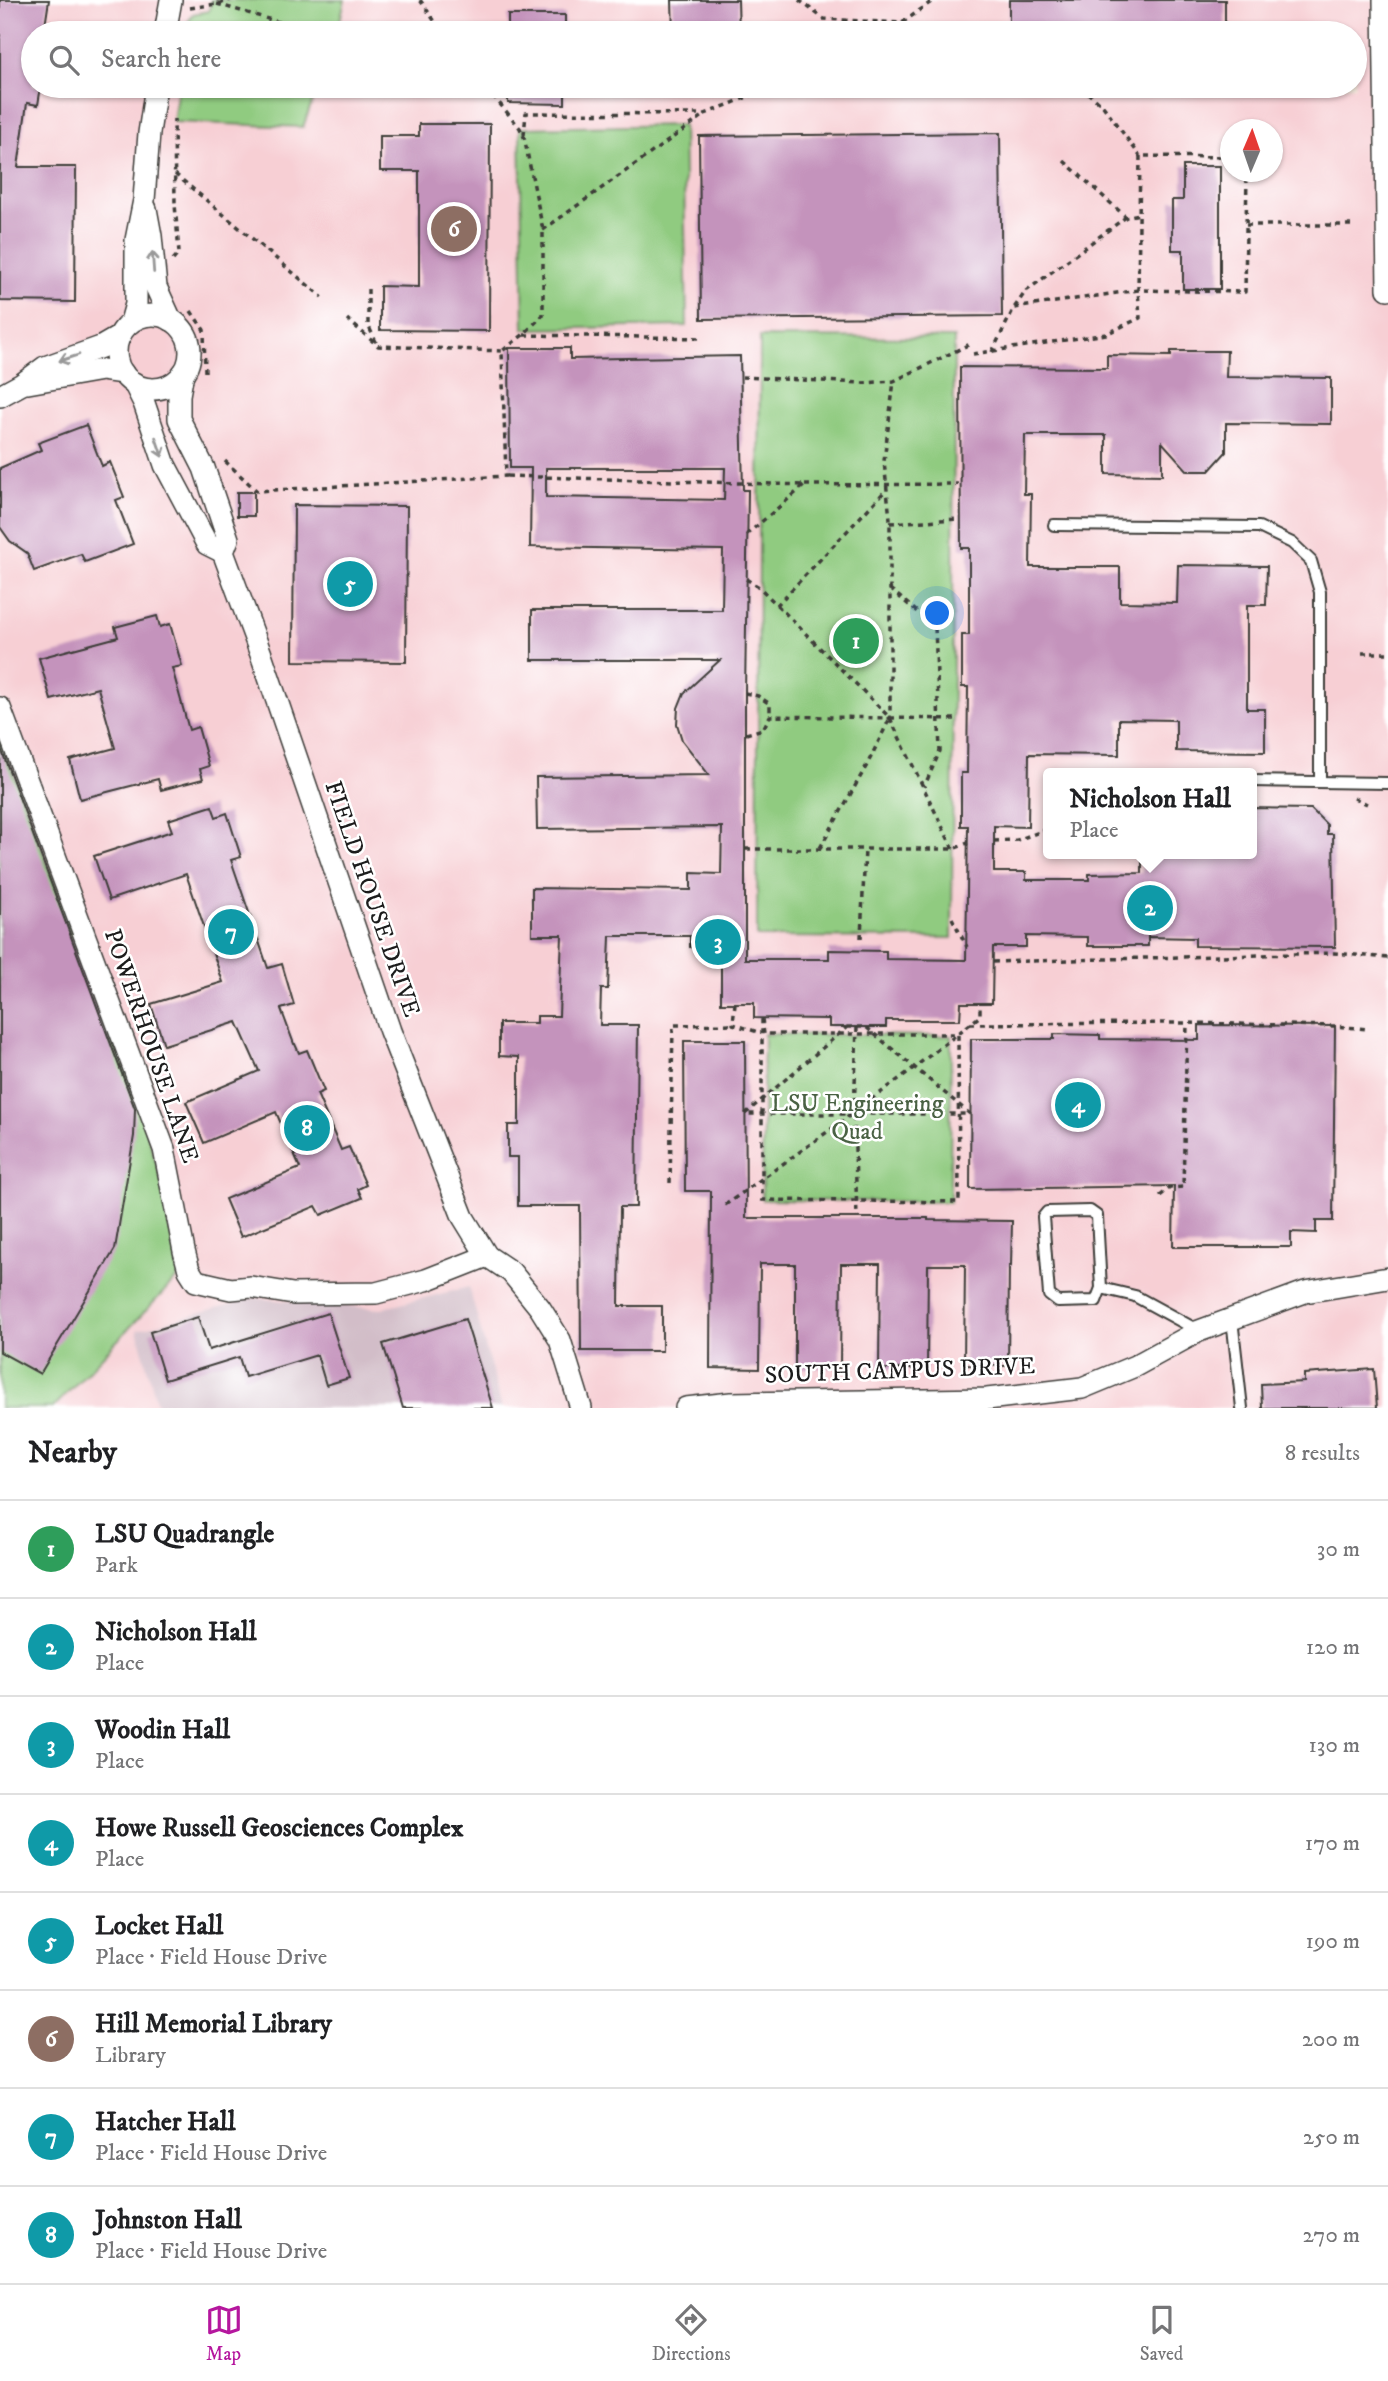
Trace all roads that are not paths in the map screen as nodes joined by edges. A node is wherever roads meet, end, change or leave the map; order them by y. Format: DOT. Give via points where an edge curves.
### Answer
graph roads {
  1 [pos="1384,0"];
  2 [pos="178,5"];
  3 [pos="171,21"];
  4 [pos="154,98"];
  5 [pos="1387,140"];
  6 [pos="144,200"];
  7 [pos="1388,289"];
  8 [pos="179,314"];
  9 [pos="125,329"];
  10 [pos="193,377"];
  11 [pos="129,378"];
  12 [pos="22,384"];
  13 [pos="0,396"];
  14 [pos="1054,525"];
  15 [pos="223,552"];
  16 [pos="0,708"];
  17 [pos="1320,780"];
  18 [pos="1257,781"];
  19 [pos="1388,783"];
  20 [pos="487,1256"];
  21 [pos="1388,1278"];
  22 [pos="1101,1288"];
  23 [pos="1232,1319"];
  24 [pos="1199,1331"];
  25 [pos="988,1404"];
  26 [pos="582,1408"];
  27 [pos="687,1408"];
  28 [pos="1242,1408"];
  1 -- 5 [label="street"];
  2 -- 3 [label="street"];
  4 -- 6 [label="street"];
  5 -- 7 [label="street"];
  8 -- 6 [label="street, one-way" via="156,287"];
  6 -- 9 [label="street" via="136,240 136,304"];
  8 -- 9 [label="street" via="147,315"];
  8 -- 10 [label="street"];
  9 -- 11 [label="street" via="116,354"];
  9 -- 12 [label="street, one-way" via="101,347 45,367"];
  10 -- 11 [label="street" via="149,388"];
  10 -- 15 [label="street, FIELD HOUSE DRIVE" via="179,395 180,419 204,468 228,539"];
  11 -- 12 [label="street" via="102,370"];
  11 -- 15 [label="street, FIELD HOUSE DRIVE, one-way" via="144,402 165,465 207,544"];
  12 -- 13 [label="street"];
  14 -- 17 [label="lane" via="1259,527 1292,543 1311,561 1320,592"];
  15 -- 20 [label="street, FIELD HOUSE DRIVE" via="390,1031 463,1217"];
  16 -- 20 [label="street, POWERHOUSE LANE" via="164,1149 184,1251 196,1281 293,1294 376,1293"];
  17 -- 18 [label="lane"];
  17 -- 19 [label="lane"];
  20 -- 26 [label="street" via="511,1272 540,1308 560,1340"];
  21 -- 23 [label="street, SOUTH CAMPUS DRIVE" via="1305,1292"];
  22 -- 22 [label="lane" via="1097,1216 1090,1211 1047,1212 1043,1217 1049,1295 1058,1302 1096,1301"];
  22 -- 24 [label="lane" via="1135,1296"];
  23 -- 24 [label="street, SOUTH CAMPUS DRIVE"];
  23 -- 28 [label="lane"];
  24 -- 25 [label="street, SOUTH CAMPUS DRIVE" via="1082,1388"];
  25 -- 27 [label="street, SOUTH CAMPUS DRIVE" via="731,1403"];
}
